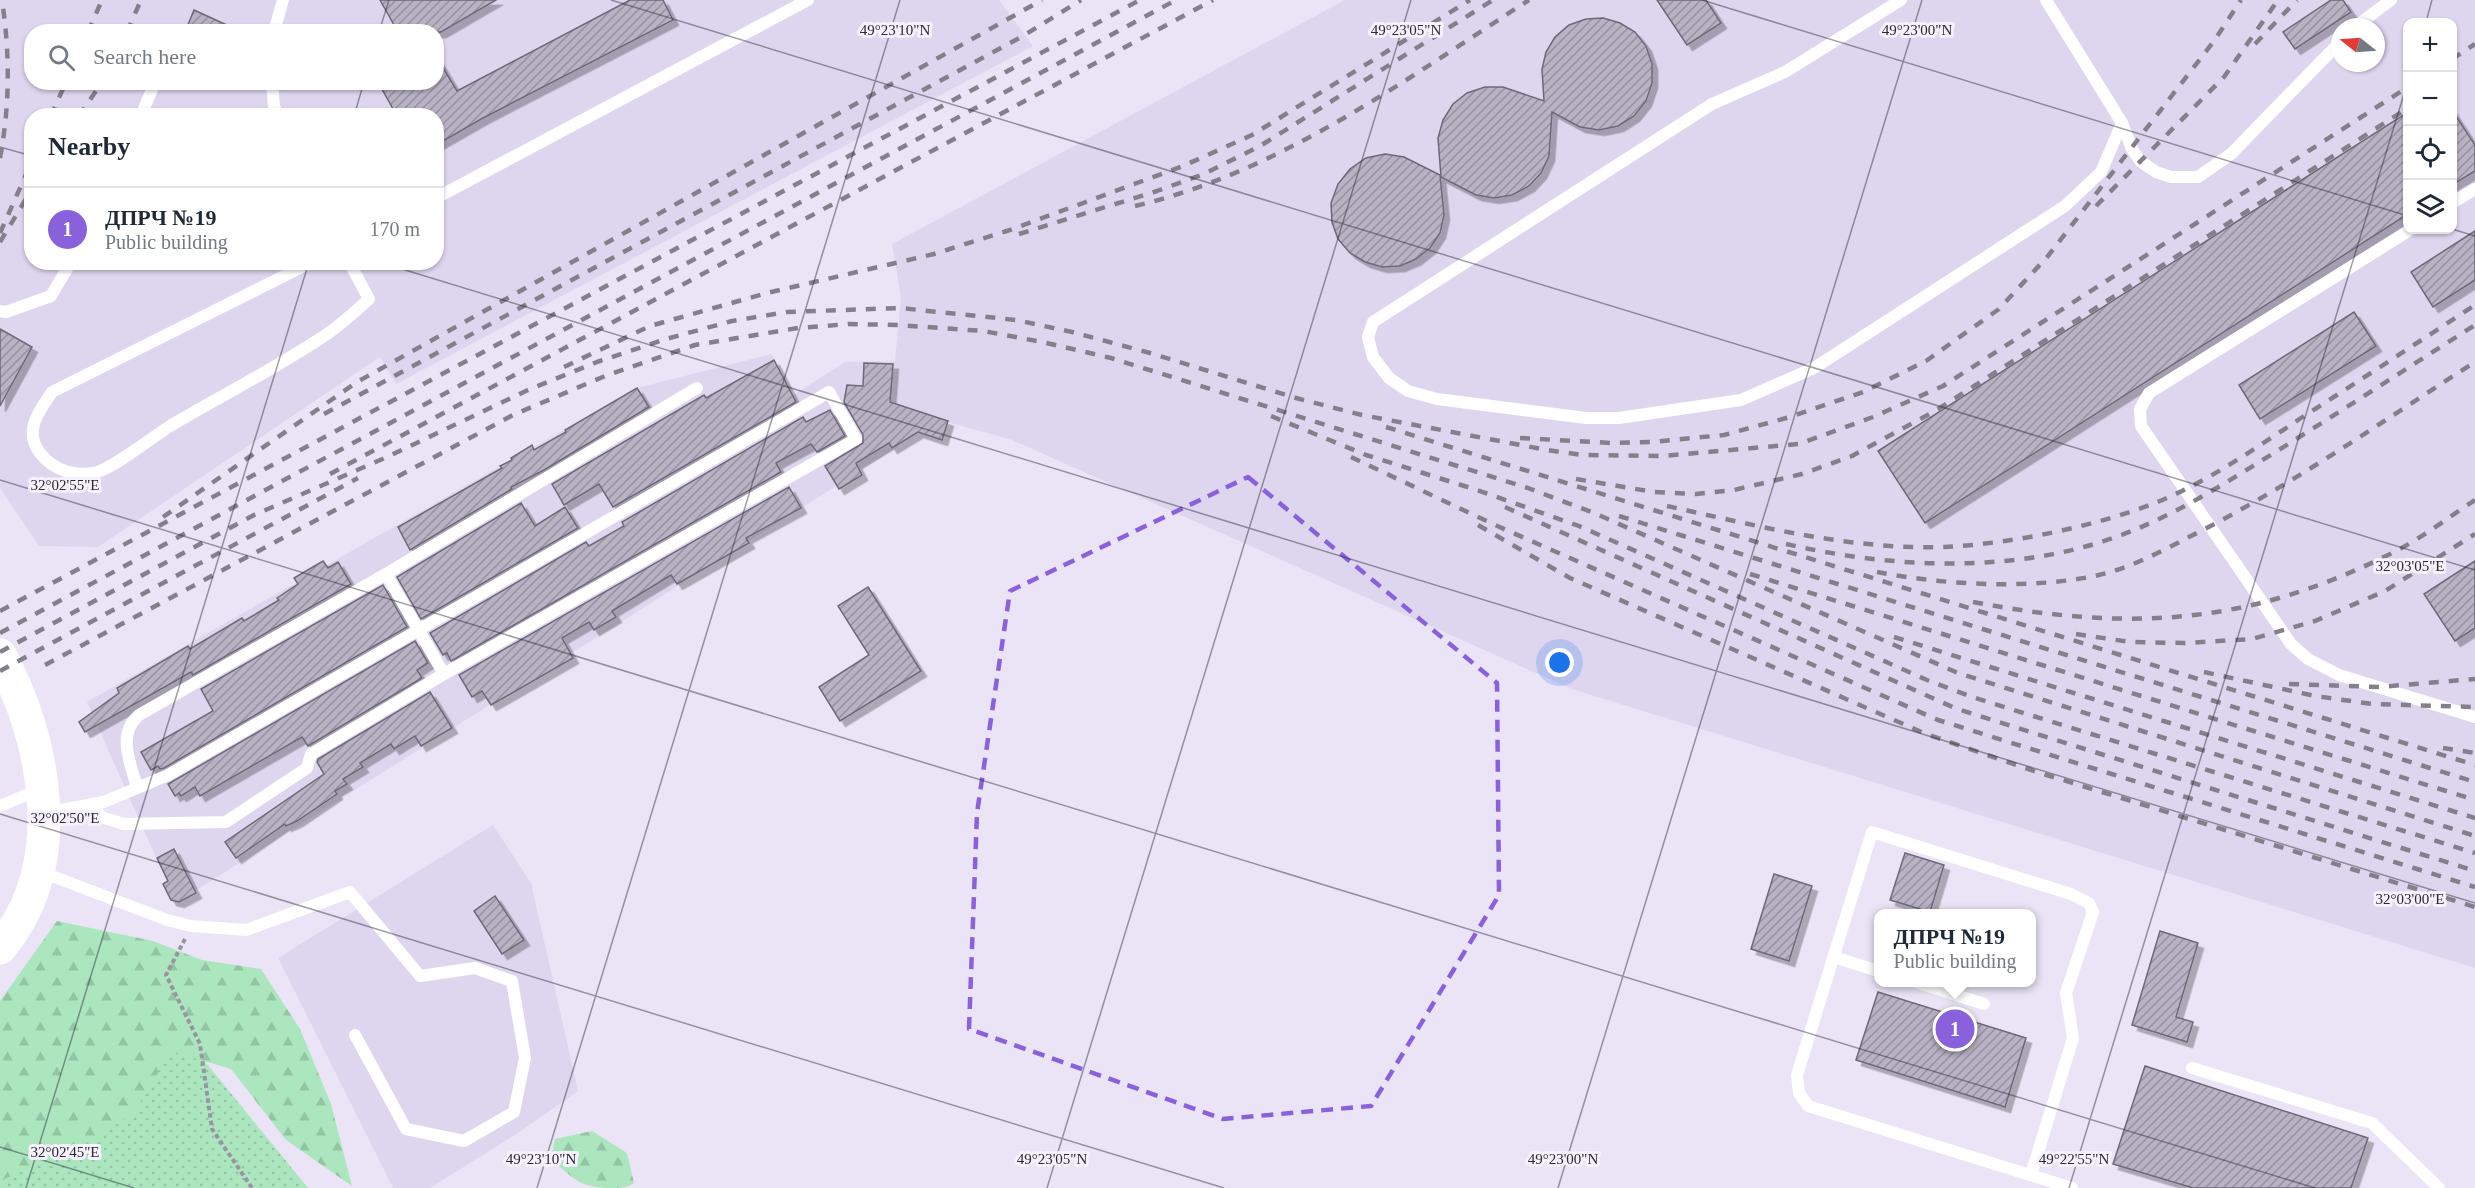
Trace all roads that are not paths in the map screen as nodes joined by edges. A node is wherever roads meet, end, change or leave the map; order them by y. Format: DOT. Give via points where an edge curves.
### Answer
graph roads {
  1 [pos="283,0"];
  2 [pos="808,0"];
  3 [pos="1900,0"];
  4 [pos="2046,0"];
  5 [pos="2391,0"];
  6 [pos="2367,18"];
  7 [pos="276,24"];
  8 [pos="2331,51"];
  9 [pos="152,90"];
  10 [pos="273,90"];
  11 [pos="144,108"];
  12 [pos="275,108"];
  13 [pos="2122,123"];
  14 [pos="2475,189"];
  15 [pos="444,194"];
  16 [pos="2457,200"];
  17 [pos="2404,234"];
  18 [pos="66,270"];
  19 [pos="296,270"];
  20 [pos="353,270"];
  21 [pos="0,311"];
  22 [pos="697,388"];
  23 [pos="386,574"];
  24 [pos="417,630"];
  25 [pos="0,655"];
  26 [pos="444,674"];
  27 [pos="2475,717"];
  28 [pos="137,788"];
  29 [pos="43,801"];
  30 [pos="92,804"];
  31 [pos="0,806"];
  32 [pos="38,871"];
  33 [pos="0,948"];
  34 [pos="1834,957"];
  35 [pos="1874,970"];
  36 [pos="1931,987"];
  37 [pos="1984,1004"];
  38 [pos="355,1035"];
  39 [pos="2192,1068"];
  40 [pos="2031,1175"];
  41 [pos="2072,1188"];
  42 [pos="2439,1188"];
  1 -- 7 [label="lane"];
  2 -- 15 [label="lane"];
  3 -- 13 [label="lane" via="1785,72 1712,104 1373,322 1368,337 1373,357 1389,378 1408,391 1437,399 1586,418 1619,418 1741,400 1814,368 2065,206 2101,172"];
  4 -- 13 [label="lane"];
  5 -- 6 [label="lane"];
  8 -- 13 [label="lane" via="2231,154 2198,177 2171,177 2140,161"];
  9 -- 11 [label="lane"];
  10 -- 12 [label="lane"];
  14 -- 16 [label="lane"];
  17 -- 27 [label="lane" via="2149,393 2140,410 2141,426 2290,644 2307,659 2339,675"];
  18 -- 21 [label="lane" via="51,296"];
  19 -- 20 [label="lane" via="52,392 34,419 32,434 39,452 65,472 100,471 328,334 369,299"];
  22 -- 23 [label="lane"];
  23 -- 24 [label="lane"];
  23 -- 28 [label="lane" via="139,715 125,739"];
  24 -- 26 [label="lane"];
  24 -- 26 [label="lane" via="829,392 856,440"];
  24 -- 28 [label="lane" via="168,775"];
  25 -- 29 [label="main road" via="29,722"];
  26 -- 30 [label="lane" via="311,754 307,768 226,822 124,824 101,817"];
  28 -- 30 [label="lane"];
  29 -- 30 [label="lane"];
  29 -- 31 [label="lane"];
  29 -- 32 [label="main road"];
  32 -- 33 [label="main road" via="19,921"];
  32 -- 38 [label="lane" via="191,927 246,930 350,891 420,976 476,968 512,981 525,1058 514,1112 464,1141 406,1129"];
  34 -- 35 [label="lane"];
  34 -- 40 [label="lane" via="1797,1075 1799,1093 1808,1106"];
  34 -- 40 [label="lane" via="1872,832 2089,903 2092,912 2066,993 2073,1038"];
  36 -- 37 [label="lane"];
  39 -- 42 [label="lane" via="2372,1123"];
  40 -- 41 [label="lane"];
}
